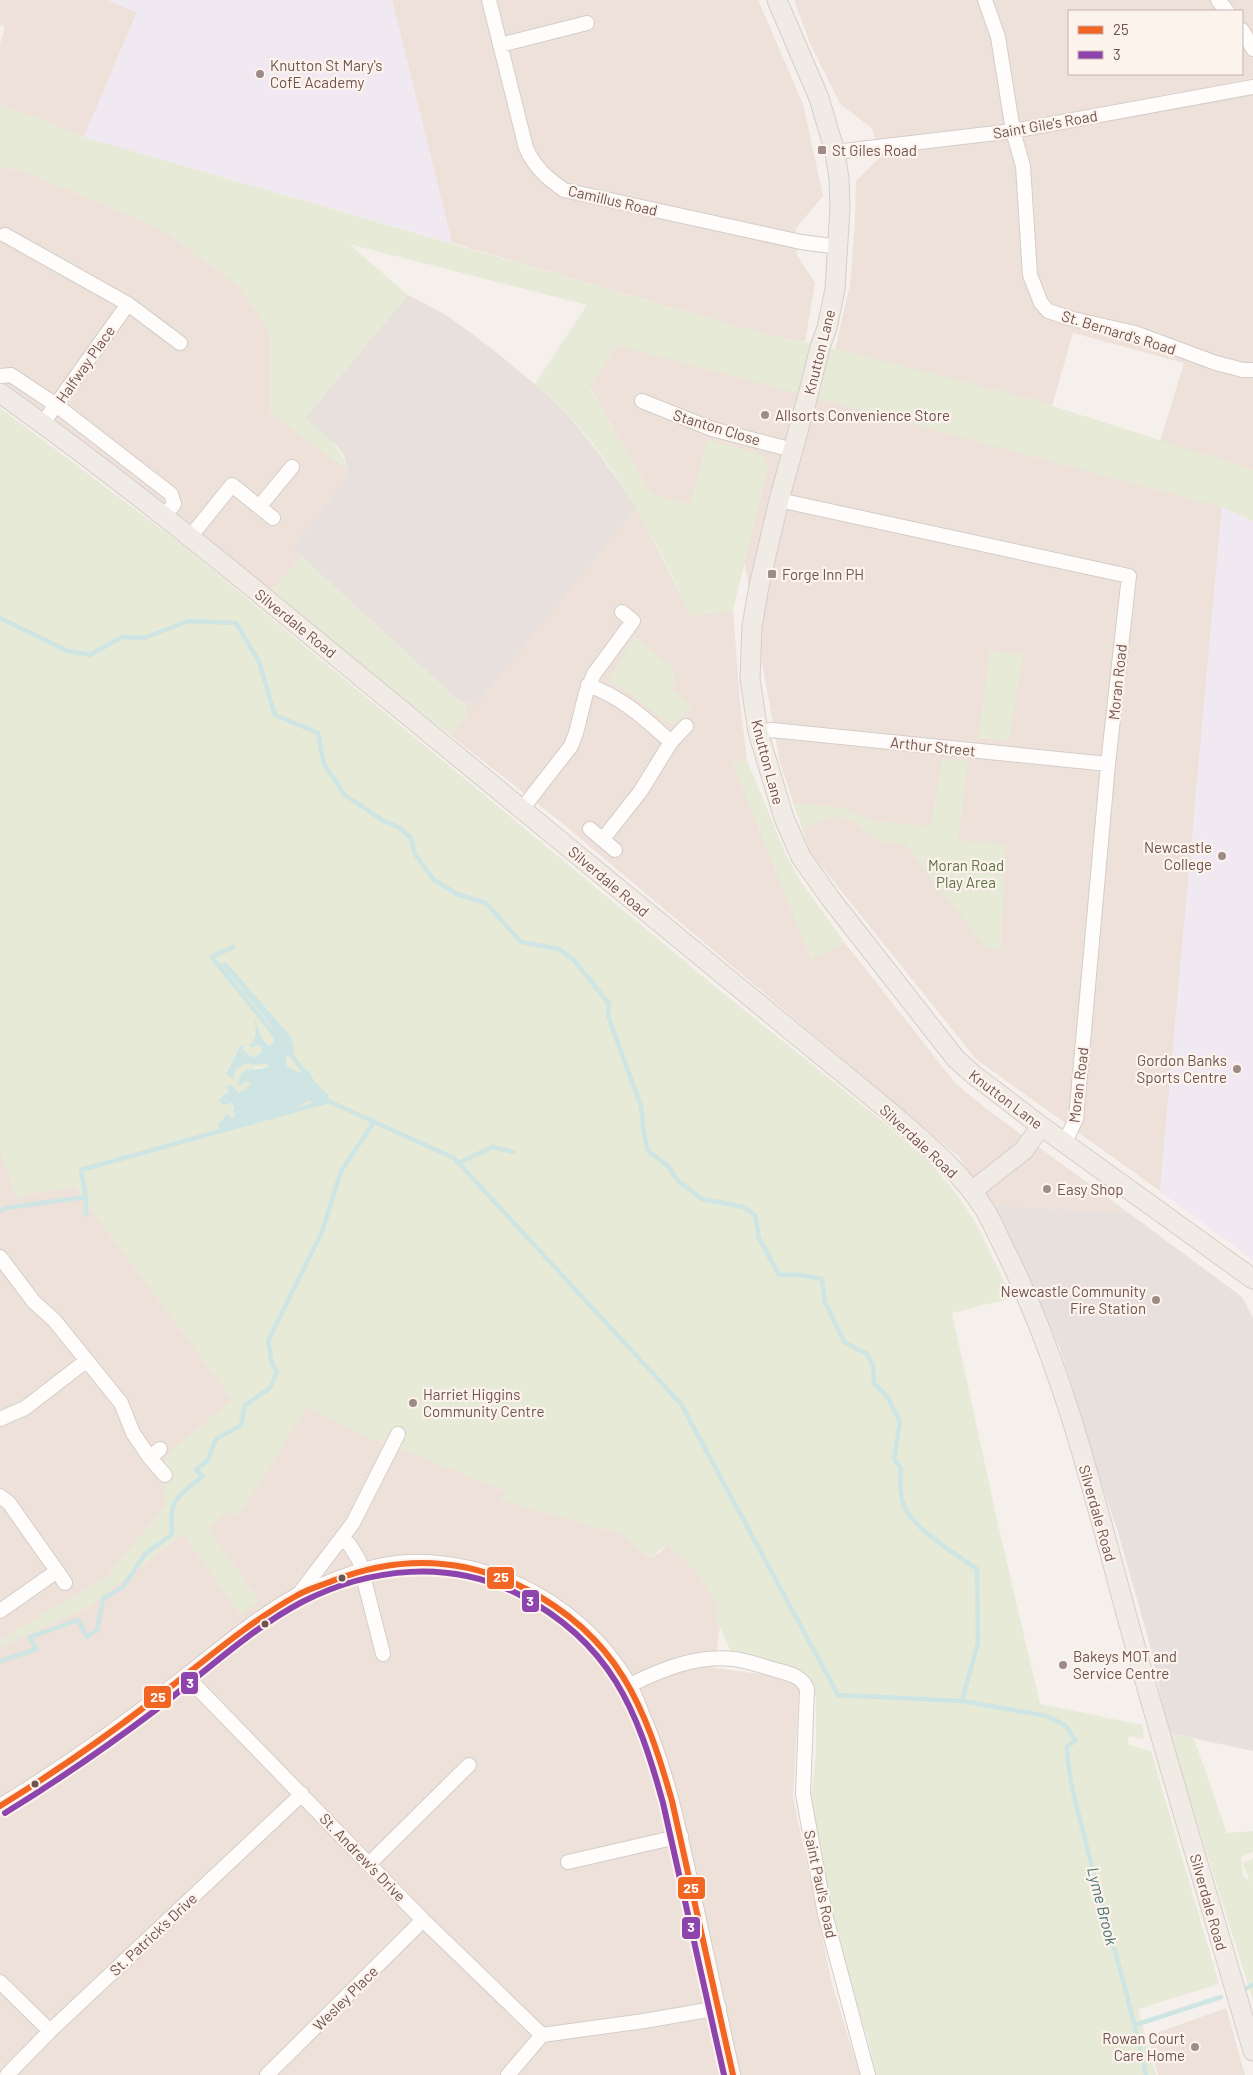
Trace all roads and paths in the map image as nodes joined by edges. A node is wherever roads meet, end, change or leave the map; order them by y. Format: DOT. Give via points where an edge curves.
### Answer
graph roads {
  1 [pos="489,0"];
  2 [pos="777,0"];
  3 [pos="986,0"];
  4 [pos="1218,0"];
  5 [pos="1226,10"];
  6 [pos="587,23"];
  7 [pos="1243,32"];
  8 [pos="500,45"];
  9 [pos="1253,49"];
  10 [pos="1253,87"];
  11 [pos="1013,131"];
  12 [pos="835,152"];
  13 [pos="6,234"];
  14 [pos="839,247"];
  15 [pos="128,304"];
  16 [pos="180,344"];
  17 [pos="1253,370"];
  18 [pos="0,376"];
  19 [pos="0,393"];
  20 [pos="642,401"];
  21 [pos="56,405"];
  22 [pos="43,423"];
  23 [pos="793,450"];
  24 [pos="292,467"];
  25 [pos="778,500"];
  26 [pos="259,507"];
  27 [pos="169,510"];
  28 [pos="274,518"];
  29 [pos="190,537"];
  30 [pos="622,612"];
  31 [pos="588,685"];
  32 [pos="686,726"];
  33 [pos="758,732"];
  34 [pos="671,742"];
  35 [pos="1108,764"];
  36 [pos="522,809"];
  37 [pos="590,829"];
  38 [pos="603,839"];
  39 [pos="615,850"];
  40 [pos="1041,1126"];
  41 [pos="1065,1142"];
  42 [pos="972,1191"];
  43 [pos="0,1257"];
  44 [pos="1253,1279"];
  45 [pos="86,1361"];
  46 [pos="0,1419"];
  47 [pos="398,1434"];
  48 [pos="165,1475"];
  49 [pos="0,1496"];
  50 [pos="342,1539"];
  51 [pos="360,1569"];
  52 [pos="57,1571"];
  53 [pos="65,1583"];
  54 [pos="298,1594"];
  55 [pos="1,1609"];
  56 [pos="384,1654"];
  57 [pos="186,1676"];
  58 [pos="630,1685"];
  59 [pos="469,1765"];
  60 [pos="302,1794"];
  61 [pos="0,1806"];
  62 [pos="681,1836"];
  63 [pos="568,1862"];
  64 [pos="370,1863"];
  65 [pos="424,1920"];
  66 [pos="0,1982"];
  67 [pos="719,2008"];
  68 [pos="50,2031"];
  69 [pos="542,2035"];
  70 [pos="1253,2051"];
  71 [pos="7,2075"];
  72 [pos="267,2075"];
  73 [pos="508,2075"];
  74 [pos="734,2075"];
  75 [pos="868,2075"];
  1 -- 8 [label="street, Camillus Road"];
  2 -- 12 [label="main road, Knutton Lane" via="819,98"];
  3 -- 11 [label="street, St. Bernard's Road" via="998,38"];
  4 -- 5 [label="street"];
  6 -- 8 [label="street"];
  7 -- 9 [label="street"];
  8 -- 14 [label="street, Camillus Road" via="526,148 546,178 564,190 801,242"];
  10 -- 11 [label="street, Saint Gile's Road"];
  11 -- 12 [label="street, Saint Gile's Road"];
  11 -- 17 [label="street, St. Bernard's Road" via="1023,166 1030,275 1041,303 1048,311 1135,333 1216,363"];
  12 -- 14 [label="main road, Knutton Lane" via="839,179"];
  13 -- 15 [label="street"];
  14 -- 23 [label="main road, Knutton Lane" via="827,328"];
  15 -- 16 [label="street"];
  15 -- 21 [label="street, Halfway Place"];
  18 -- 21 [label="street, Silverdale Road" via="11,375"];
  19 -- 22 [label="main road, Silverdale Road"];
  20 -- 23 [label="street, Stanton Close" via="712,429"];
  21 -- 22 [label="street, Halfway Place"];
  21 -- 27 [label="street, Silverdale Road" via="171,494"];
  22 -- 27 [label="main road, Silverdale Road"];
  23 -- 25 [label="main road, Knutton Lane"];
  24 -- 26 [label="street"];
  25 -- 33 [label="main road, Knutton Lane" via="752,626 750,680"];
  25 -- 35 [label="street, Moran Road" via="1129,576"];
  26 -- 28 [label="street"];
  26 -- 29 [label="street" via="232,485"];
  27 -- 29 [label="main road, Silverdale Road"];
  29 -- 36 [label="main road, Silverdale Road"];
  30 -- 31 [label="street" via="633,621 601,662"];
  31 -- 34 [label="street" via="627,704"];
  31 -- 36 [label="street" via="571,746"];
  32 -- 34 [label="street"];
  33 -- 35 [label="street, Arthur Street" via="772,730"];
  33 -- 40 [label="main road, Knutton Lane" via="784,818 801,857 830,898 956,1059"];
  34 -- 38 [label="street" via="640,792"];
  35 -- 41 [label="street, Moran Road" via="1076,1119"];
  36 -- 42 [label="main road, Silverdale Road" via="889,1111"];
  37 -- 38 [label="street"];
  38 -- 39 [label="street"];
  40 -- 41 [label="main road, Knutton Lane"];
  40 -- 42 [label="main road" via="1024,1150"];
  41 -- 44 [label="main road, Knutton Lane"];
  42 -- 70 [label="main road, Silverdale Road" via="1026,1293 1056,1372"];
  43 -- 45 [label="street"];
  45 -- 46 [label="street" via="25,1408"];
  45 -- 48 [label="street" via="121,1403 133,1433 155,1454"];
  47 -- 50 [label="street"];
  49 -- 52 [label="street" via="10,1503"];
  50 -- 51 [label="street" via="359,1560"];
  50 -- 54 [label="street"];
  51 -- 54 [label="street"];
  51 -- 56 [label="street"];
  51 -- 58 [label="street" via="428,1561 489,1572 521,1584 554,1603 581,1626 607,1653"];
  52 -- 53 [label="street"];
  52 -- 55 [label="street"];
  54 -- 57 [label="street"];
  57 -- 60 [label="street, St. Andrew's Drive"];
  57 -- 61 [label="street" via="116,1729"];
  58 -- 62 [label="street" via="663,1769"];
  58 -- 75 [label="street, Saint Paul's Road" via="696,1660 734,1659 794,1675 805,1683 803,1794 825,1914"];
  59 -- 64 [label="street"];
  60 -- 64 [label="street, St. Andrew's Drive"];
  60 -- 68 [label="street, St. Patrick's Drive"];
  62 -- 63 [label="street"];
  62 -- 67 [label="street"];
  64 -- 65 [label="street, St. Andrew's Drive"];
  65 -- 69 [label="street, St. Andrew's Drive"];
  65 -- 72 [label="street, Wesley Place"];
  66 -- 68 [label="street"];
  67 -- 69 [label="street"];
  67 -- 74 [label="street"];
  68 -- 71 [label="street, St. Patrick's Drive"];
  69 -- 73 [label="street"];
}
